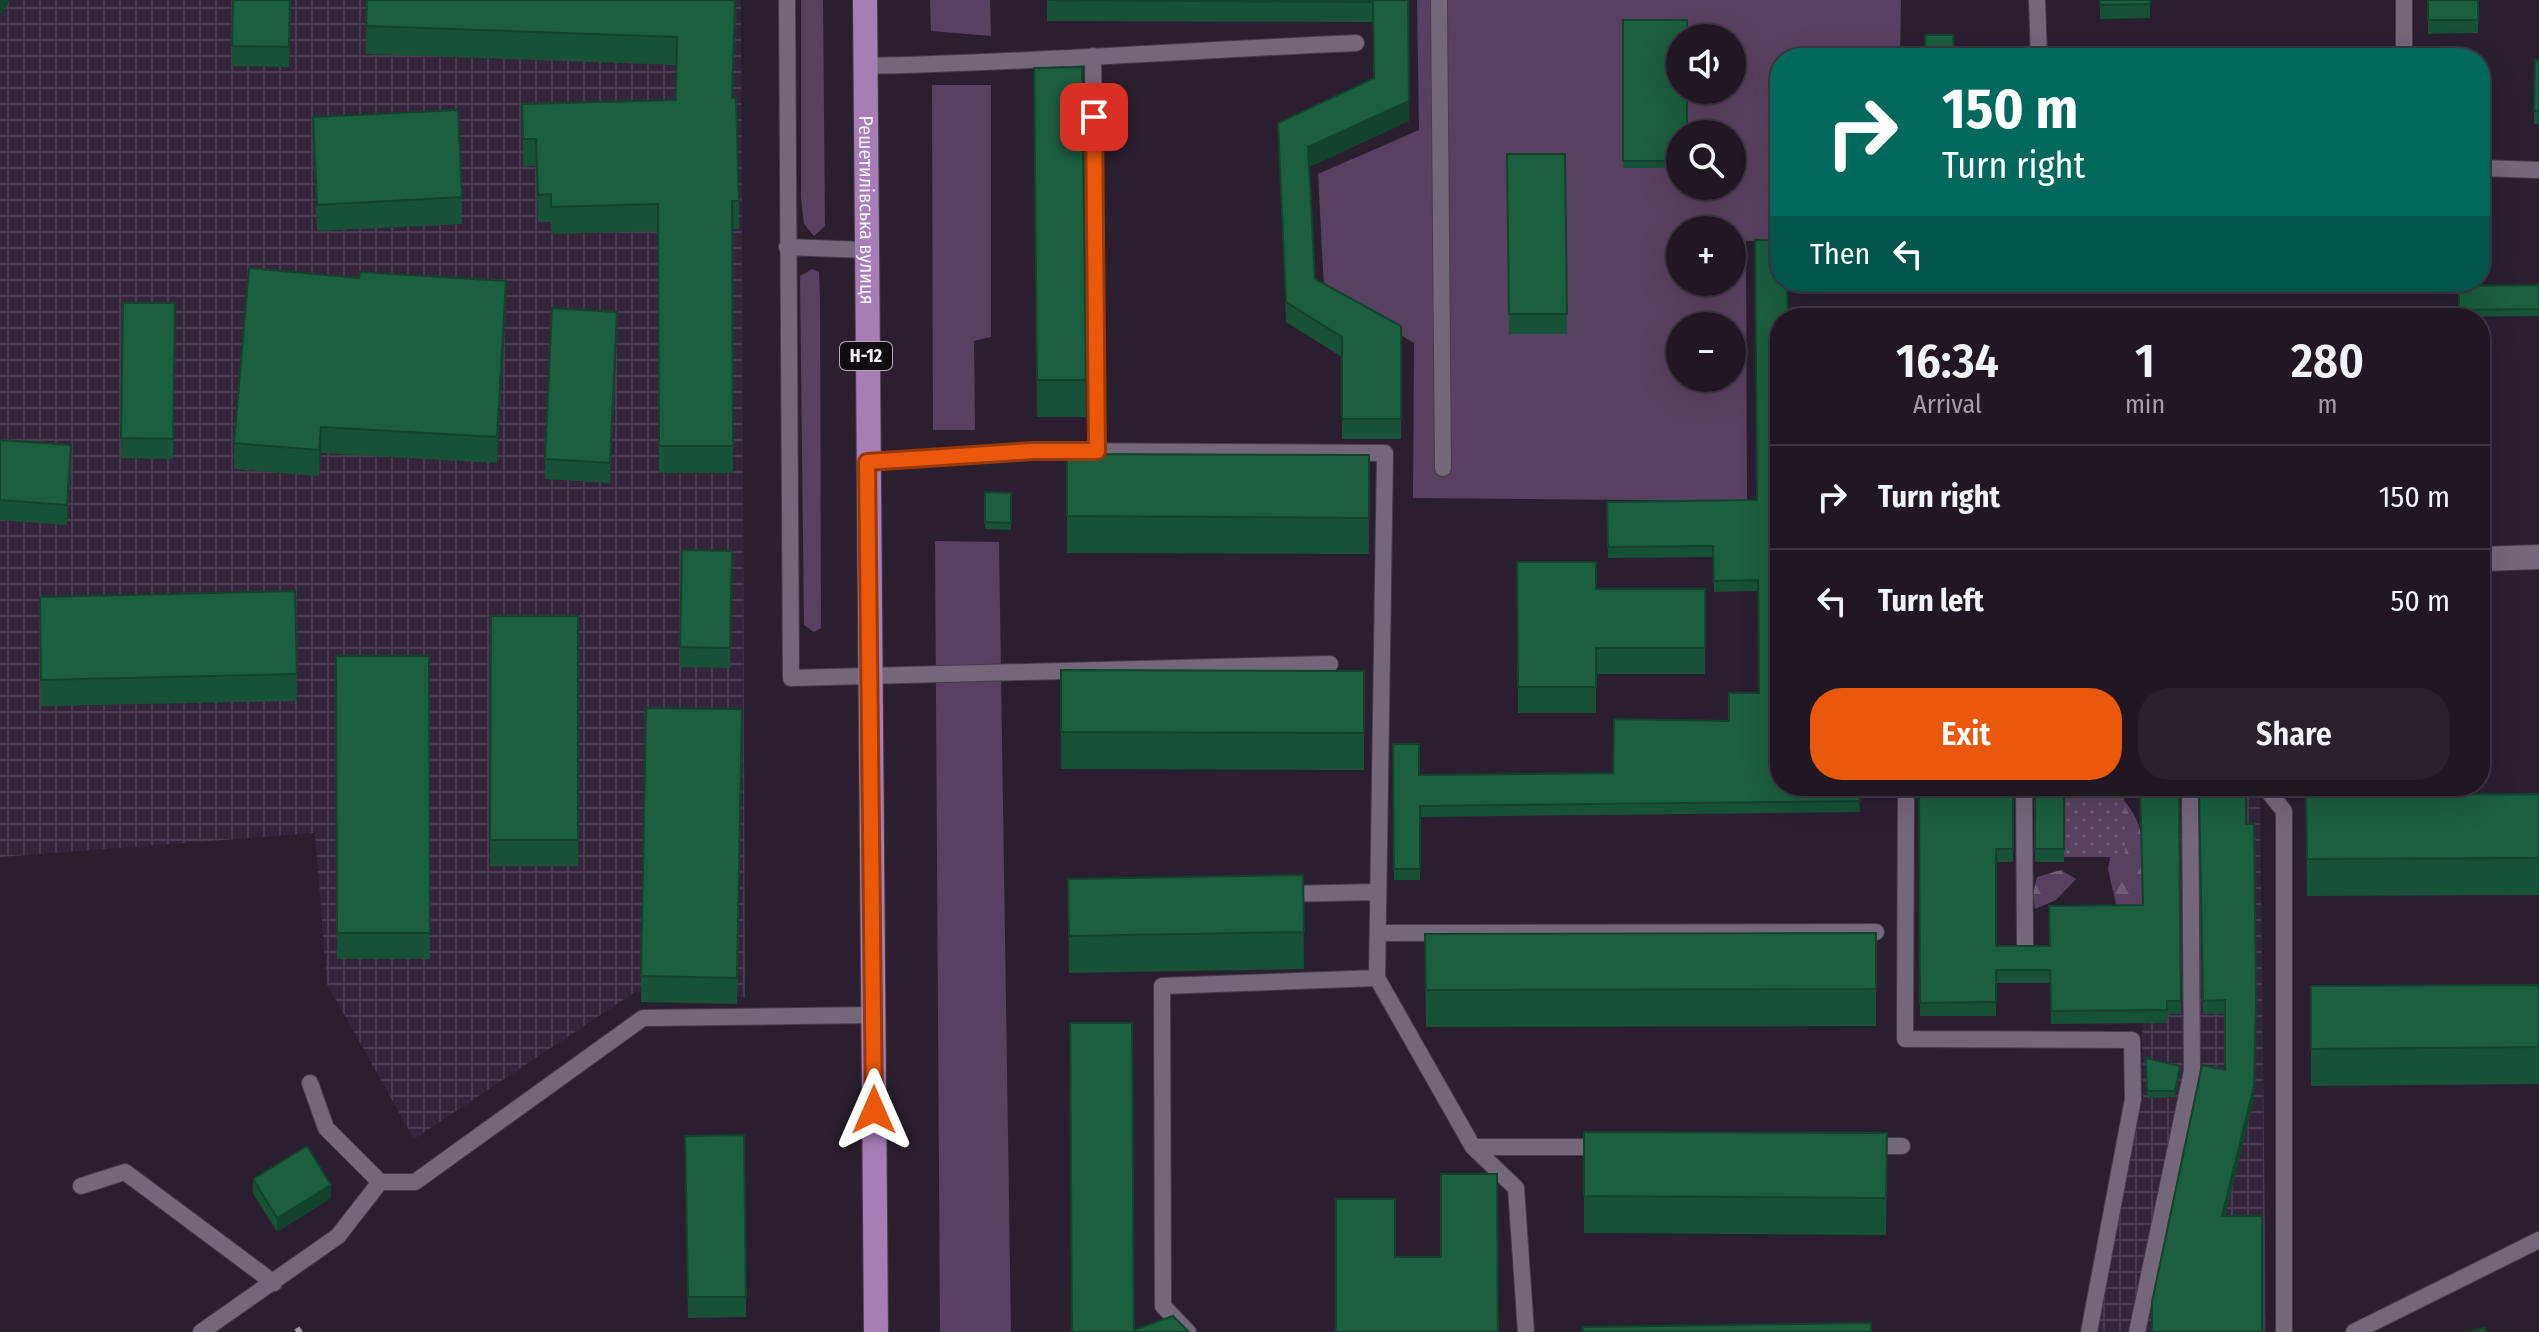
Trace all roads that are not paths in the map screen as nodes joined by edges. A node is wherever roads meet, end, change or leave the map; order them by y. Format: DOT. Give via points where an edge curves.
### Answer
graph roads {
  1 [pos="787,0"];
  2 [pos="865,0"];
  3 [pos="1439,0"];
  4 [pos="2037,0"];
  5 [pos="2404,0"];
  6 [pos="1356,43"];
  7 [pos="2039,48"];
  8 [pos="2404,48"];
  9 [pos="1093,56"];
  10 [pos="865,66"];
  11 [pos="2490,168"];
  12 [pos="2539,170"];
  13 [pos="787,247"];
  14 [pos="865,250"];
  15 [pos="1097,451"];
  16 [pos="867,462"];
  17 [pos="1443,468"];
  18 [pos="2539,557"];
  19 [pos="2490,559"];
  20 [pos="1330,664"];
  21 [pos="870,675"];
  22 [pos="1906,796"];
  23 [pos="2024,796"];
  24 [pos="2190,796"];
  25 [pos="2272,796"];
  26 [pos="1377,892"];
  27 [pos="1269,894"];
  28 [pos="1876,932"];
  29 [pos="1379,933"];
  30 [pos="2025,946"];
  31 [pos="1377,978"];
  32 [pos="873,1015"];
  33 [pos="310,1083"];
  34 [pos="1854,1146"];
  35 [pos="1902,1146"];
  36 [pos="1473,1147"];
  37 [pos="1616,1147"];
  38 [pos="380,1182"];
  39 [pos="81,1186"];
  40 [pos="2539,1240"];
  41 [pos="274,1283"];
  42 [pos="201,1332"];
  43 [pos="876,1332"];
  44 [pos="1188,1332"];
  45 [pos="1526,1332"];
  46 [pos="2089,1332"];
  47 [pos="2137,1332"];
  48 [pos="2284,1332"];
  49 [pos="2354,1332"];
  1 -- 13 [label="lane"];
  2 -- 10 [label="main road, Решетилівська вулиця / Н-12"];
  3 -- 17 [label="lane"];
  4 -- 7 [label="lane"];
  5 -- 8 [label="lane"];
  6 -- 9 [label="lane"];
  9 -- 10 [label="lane" via="1031,63"];
  9 -- 15 [label="lane"];
  10 -- 14 [label="main road, Решетилівська вулиця / Н-12"];
  11 -- 12 [label="lane"];
  13 -- 14 [label="lane"];
  13 -- 21 [label="lane" via="791,678"];
  14 -- 16 [label="main road, Решетилівська вулиця / Н-12"];
  15 -- 16 [label="lane"];
  15 -- 26 [label="lane" via="1385,453"];
  16 -- 21 [label="main road, Решетилівська вулиця / Н-12"];
  18 -- 19 [label="street"];
  20 -- 21 [label="lane"];
  21 -- 32 [label="main road, Решетилівська вулиця / Н-12"];
  22 -- 46 [label="lane" via="1905,1039 2132,1040 2133,1099"];
  23 -- 30 [label="lane"];
  24 -- 47 [label="lane" via="2192,1071"];
  25 -- 48 [label="lane" via="2284,811"];
  26 -- 27 [label="lane"];
  26 -- 29 [label="lane"];
  28 -- 29 [label="lane"];
  29 -- 31 [label="lane"];
  31 -- 36 [label="lane"];
  31 -- 44 [label="lane" via="1162,986 1163,1306"];
  32 -- 38 [label="lane" via="643,1018 415,1182"];
  32 -- 43 [label="main road, Решетилівська вулиця / Н-12"];
  33 -- 38 [label="lane" via="326,1128"];
  34 -- 35 [label="lane"];
  36 -- 37 [label="lane"];
  36 -- 45 [label="lane" via="1516,1188"];
  38 -- 41 [label="lane" via="338,1236"];
  39 -- 41 [label="lane" via="125,1172"];
  40 -- 49 [label="lane"];
  41 -- 42 [label="lane"];
}
